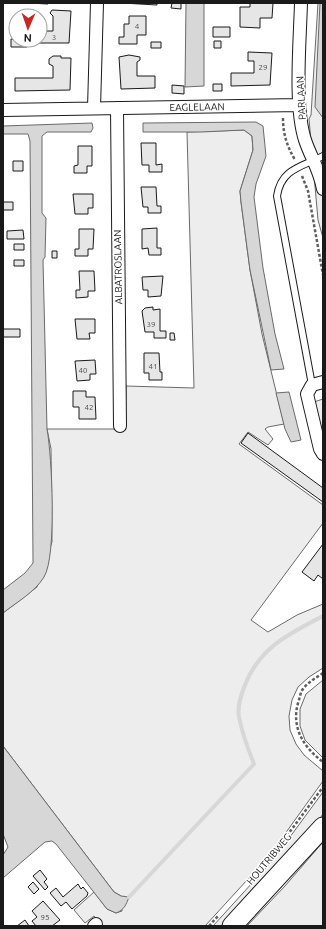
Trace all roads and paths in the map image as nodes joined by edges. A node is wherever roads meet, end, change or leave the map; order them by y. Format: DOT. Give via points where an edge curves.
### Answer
graph roads {
  1 [pos="97,3"];
  2 [pos="301,3"];
  3 [pos="284,105"];
  4 [pos="300,105"];
  5 [pos="94,108"];
  6 [pos="117,108"];
  7 [pos="3,110"];
  8 [pos="319,158"];
  9 [pos="299,167"];
  10 [pos="323,189"];
  11 [pos="323,275"];
  12 [pos="317,383"];
  13 [pos="120,426"];
  14 [pos="323,454"];
  15 [pos="323,673"];
  16 [pos="323,762"];
  17 [pos="323,787"];
  18 [pos="323,827"];
  19 [pos="267,863"];
  20 [pos="227,919"];
  21 [pos="209,926"];
  1 -- 5 [label="street"];
  2 -- 4 [label="street, PARLAAN"];
  3 -- 4 [label="street, EAGLELAAN"];
  3 -- 6 [label="street, EAGLELAAN"];
  3 -- 9 [label="path, PARLAAN" via="283,131 288,148"];
  4 -- 8 [label="street, PARLAAN" via="305,140"];
  5 -- 6 [label="street, EAGLELAAN"];
  5 -- 7 [label="street, EAGLELAAN"];
  6 -- 13 [label="street, ALBATROSLAAN"];
  8 -- 9 [label="lane"];
  8 -- 10 [label="street, PARLAAN"];
  9 -- 11 [label="path, PARLAAN" via="308,191"];
  9 -- 12 [label="lane" via="284,177 279,184 277,196"];
  12 -- 14 [label="street" via="307,394"];
  15 -- 16 [label="path" via="302,689 296,706 296,725 302,740"];
  17 -- 19 [label="path, HOUTRIBWEG"];
  18 -- 20 [label="main road, HOUTRIBWEG"];
  20 -- 21 [label="path"];
}
